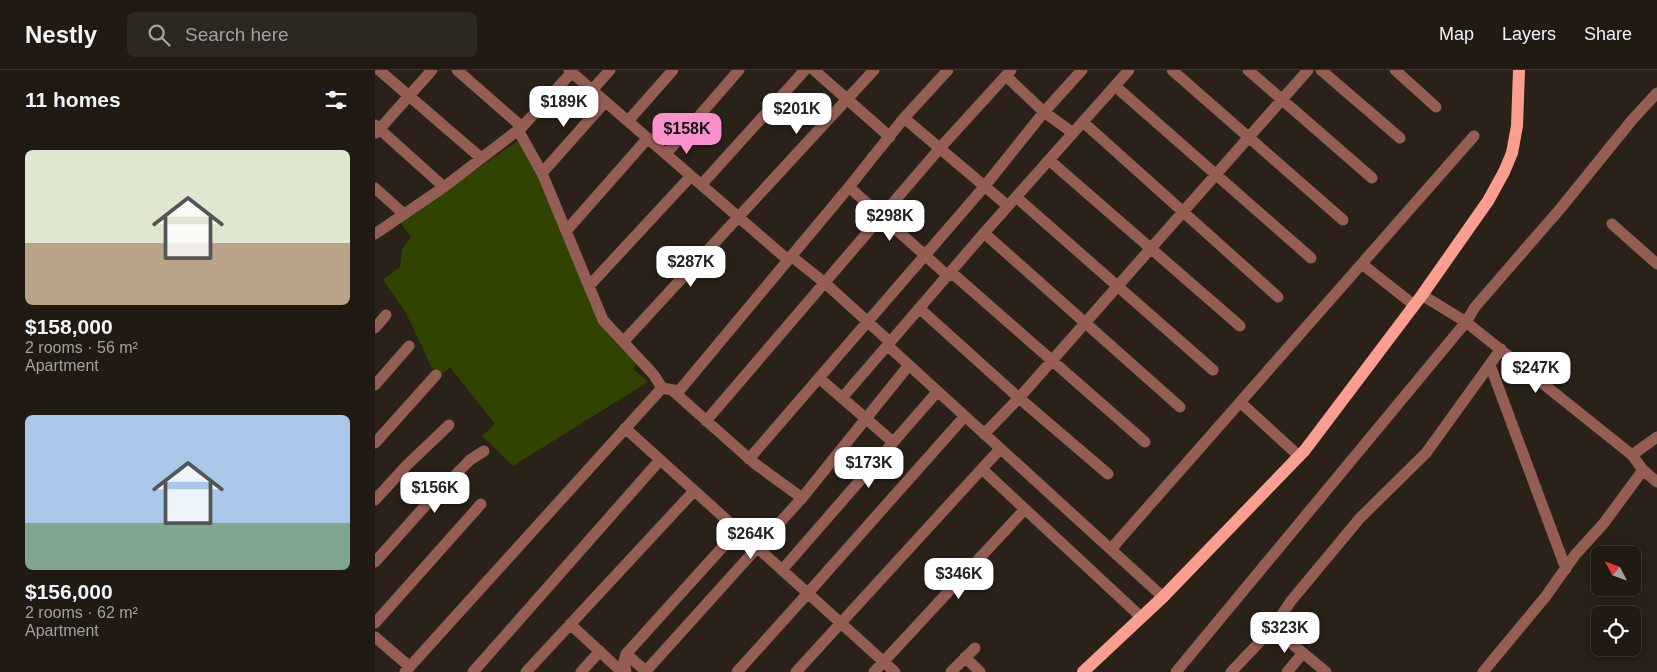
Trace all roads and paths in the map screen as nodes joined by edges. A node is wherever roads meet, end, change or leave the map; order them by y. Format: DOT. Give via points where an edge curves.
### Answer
graph roads {
  1 [pos="379,70"];
  2 [pos="432,70"];
  3 [pos="457,70"];
  4 [pos="610,70"];
  5 [pos="673,70"];
  6 [pos="739,70"];
  7 [pos="805,70"];
  8 [pos="814,70"];
  9 [pos="873,70"];
  10 [pos="948,70"];
  11 [pos="1082,70"];
  12 [pos="1129,70"];
  13 [pos="1172,70"];
  14 [pos="1248,70"];
  15 [pos="1308,70"];
  16 [pos="1321,70"];
  17 [pos="1395,70"];
  18 [pos="1519,70"];
  19 [pos="570,71"];
  20 [pos="1008,73"];
  21 [pos="1115,86"];
  22 [pos="592,90"];
  23 [pos="1657,93"];
  24 [pos="409,96"];
  25 [pos="847,99"];
  26 [pos="1282,99"];
  27 [pos="605,102"];
  28 [pos="1436,107"];
  29 [pos="1044,112"];
  30 [pos="904,118"];
  31 [pos="628,121"];
  32 [pos="1083,122"];
  33 [pos="520,128"];
  34 [pos="377,129"];
  35 [pos="1073,133"];
  36 [pos="1474,136"];
  37 [pos="890,137"];
  38 [pos="648,138"];
  39 [pos="1248,138"];
  40 [pos="1400,138"];
  41 [pos="940,148"];
  42 [pos="666,154"];
  43 [pos="481,158"];
  44 [pos="1049,160"];
  45 [pos="542,173"];
  46 [pos="1216,174"];
  47 [pos="691,176"];
  48 [pos="1372,178"];
  49 [pos="702,184"];
  50 [pos="445,186"];
  51 [pos="984,186"];
  52 [pos="375,188"];
  53 [pos="849,188"];
  54 [pos="1016,197"];
  55 [pos="1008,206"];
  56 [pos="1183,212"];
  57 [pos="404,214"];
  58 [pos="739,217"];
  59 [pos="882,217"];
  60 [pos="1343,220"];
  61 [pos="1612,224"];
  62 [pos="566,231"];
  63 [pos="984,233"];
  64 [pos="375,234"];
  65 [pos="1151,249"];
  66 [pos="925,256"];
  67 [pos="790,258"];
  68 [pos="1311,258"];
  69 [pos="1362,264"];
  70 [pos="1657,264"];
  71 [pos="950,274"];
  72 [pos="825,283"];
  73 [pos="589,286"];
  74 [pos="1118,286"];
  75 [pos="1421,294"];
  76 [pos="1278,297"];
  77 [pos="1414,305"];
  78 [pos="919,308"];
  79 [pos="386,315"];
  80 [pos="868,322"];
  81 [pos="1466,322"];
  82 [pos="1085,324"];
  83 [pos="1240,326"];
  84 [pos="375,328"];
  85 [pos="624,342"];
  86 [pos="889,343"];
  87 [pos="409,346"];
  88 [pos="1501,349"];
  89 [pos="1052,361"];
  90 [pos="909,365"];
  91 [pos="1490,365"];
  92 [pos="1213,370"];
  93 [pos="436,375"];
  94 [pos="819,378"];
  95 [pos="375,385"];
  96 [pos="661,388"];
  97 [pos="673,390"];
  98 [pos="937,392"];
  99 [pos="842,398"];
  100 [pos="1019,398"];
  101 [pos="1240,402"];
  102 [pos="1180,407"];
  103 [pos="965,416"];
  104 [pos="867,418"];
  105 [pos="706,421"];
  106 [pos="449,425"];
  107 [pos="625,428"];
  108 [pos="984,434"];
  109 [pos="1657,437"];
  110 [pos="893,442"];
  111 [pos="1145,442"];
  112 [pos="375,443"];
  113 [pos="1000,449"];
  114 [pos="484,451"];
  115 [pos="1632,455"];
  116 [pos="1299,456"];
  117 [pos="749,459"];
  118 [pos="661,460"];
  119 [pos="982,469"];
  120 [pos="1643,470"];
  121 [pos="1108,474"];
  122 [pos="1657,482"];
  123 [pos="694,490"];
  124 [pos="802,498"];
  125 [pos="375,500"];
  126 [pos="481,504"];
  127 [pos="1025,509"];
  128 [pos="738,530"];
  129 [pos="757,548"];
  130 [pos="1111,549"];
  131 [pos="375,562"];
  132 [pos="1566,568"];
  133 [pos="782,570"];
  134 [pos="809,594"];
  135 [pos="1163,597"];
  136 [pos="1141,617"];
  137 [pos="375,623"];
  138 [pos="841,623"];
  139 [pos="570,624"];
  140 [pos="1273,628"];
  141 [pos="375,637"];
  142 [pos="975,648"];
  143 [pos="600,651"];
  144 [pos="1303,653"];
  145 [pos="626,654"];
  146 [pos="965,657"];
  147 [pos="884,662"];
  148 [pos="407,669"];
  149 [pos="473,672"];
  150 [pos="526,672"];
  151 [pos="581,672"];
  152 [pos="622,672"];
  153 [pos="626,672"];
  154 [pos="645,672"];
  155 [pos="737,672"];
  156 [pos="797,672"];
  157 [pos="874,672"];
  158 [pos="895,672"];
  159 [pos="951,672"];
  160 [pos="981,672"];
  161 [pos="1083,672"];
  162 [pos="1176,672"];
  163 [pos="1231,672"];
  164 [pos="1287,672"];
  165 [pos="1326,672"];
  166 [pos="1483,672"];
  1 -- 24 [label="street"];
  2 -- 24 [label="street"];
  3 -- 33 [label="street"];
  4 -- 22 [label="street"];
  5 -- 31 [label="street"];
  6 -- 42 [label="street"];
  7 -- 49 [label="street"];
  8 -- 25 [label="street"];
  9 -- 25 [label="street"];
  10 -- 30 [label="street"];
  11 -- 29 [label="street"];
  12 -- 21 [label="street"];
  13 -- 39 [label="street"];
  14 -- 26 [label="street"];
  15 -- 26 [label="street"];
  16 -- 40 [label="street"];
  17 -- 28 [label="street"];
  18 -- 75 [label="main road" via="1517,126 1512,154 1487,201"];
  19 -- 22 [label="street"];
  19 -- 33 [label="street"];
  20 -- 29 [label="street"];
  20 -- 41 [label="street"];
  21 -- 32 [label="street"];
  21 -- 46 [label="street"];
  22 -- 27 [label="street"];
  23 -- 81 [label="street" via="1475,307"];
  24 -- 34 [label="street"];
  24 -- 43 [label="street"];
  25 -- 37 [label="street"];
  25 -- 58 [label="street"];
  26 -- 39 [label="street"];
  26 -- 48 [label="street"];
  27 -- 31 [label="street"];
  27 -- 45 [label="street"];
  29 -- 35 [label="street"];
  29 -- 51 [label="street"];
  30 -- 37 [label="street"];
  30 -- 41 [label="street"];
  31 -- 38 [label="street"];
  32 -- 35 [label="street"];
  32 -- 56 [label="street"];
  33 -- 43 [label="street"];
  33 -- 45 [label="street"];
  34 -- 50 [label="street"];
  35 -- 44 [label="street"];
  36 -- 69 [label="street"];
  37 -- 53 [label="street"];
  38 -- 42 [label="street"];
  38 -- 62 [label="street"];
  39 -- 46 [label="street"];
  39 -- 60 [label="street"];
  41 -- 51 [label="street"];
  41 -- 59 [label="street"];
  42 -- 47 [label="street"];
  43 -- 50 [label="street"];
  44 -- 54 [label="street"];
  44 -- 65 [label="street"];
  45 -- 62 [label="street"];
  46 -- 56 [label="street"];
  46 -- 68 [label="street"];
  47 -- 49 [label="street"];
  47 -- 73 [label="street"];
  49 -- 58 [label="street"];
  50 -- 57 [label="street"];
  51 -- 55 [label="street"];
  51 -- 66 [label="street"];
  52 -- 57 [label="street"];
  53 -- 59 [label="street"];
  53 -- 67 [label="street"];
  54 -- 55 [label="street"];
  54 -- 74 [label="street"];
  55 -- 63 [label="street"];
  56 -- 65 [label="street"];
  56 -- 76 [label="street"];
  57 -- 64 [label="street"];
  58 -- 67 [label="street"];
  58 -- 85 [label="street"];
  59 -- 66 [label="street"];
  59 -- 72 [label="street"];
  61 -- 70 [label="street"];
  62 -- 73 [label="street"];
  63 -- 71 [label="street"];
  63 -- 82 [label="street"];
  65 -- 74 [label="street"];
  65 -- 83 [label="street"];
  66 -- 71 [label="street"];
  66 -- 80 [label="street"];
  67 -- 72 [label="street"];
  67 -- 97 [label="street" via="679,391"];
  69 -- 77 [label="street"];
  69 -- 101 [label="street"];
  71 -- 78 [label="street"];
  71 -- 89 [label="street"];
  72 -- 80 [label="street"];
  72 -- 105 [label="street"];
  73 -- 85 [label="street" via="603,320"];
  74 -- 82 [label="street"];
  74 -- 92 [label="street"];
  75 -- 77 [label="main road"];
  75 -- 81 [label="street"];
  77 -- 116 [label="main road"];
  78 -- 86 [label="street"];
  78 -- 100 [label="street"];
  79 -- 84 [label="street"];
  80 -- 86 [label="street"];
  80 -- 94 [label="street"];
  81 -- 88 [label="street"];
  81 -- 162 [label="street"];
  82 -- 89 [label="street"];
  82 -- 102 [label="street"];
  85 -- 96 [label="street" via="654,375"];
  86 -- 90 [label="street"];
  86 -- 99 [label="street"];
  87 -- 95 [label="street"];
  88 -- 91 [label="street"];
  88 -- 115 [label="street"];
  89 -- 100 [label="street"];
  89 -- 111 [label="street"];
  90 -- 98 [label="street"];
  90 -- 104 [label="street"];
  91 -- 132 [label="street"];
  91 -- 140 [label="street" via="1425,453 1360,518 1291,601"];
  93 -- 112 [label="street"];
  94 -- 99 [label="street"];
  94 -- 117 [label="street"];
  96 -- 97 [label="street"];
  96 -- 107 [label="street"];
  97 -- 105 [label="street"];
  98 -- 103 [label="street"];
  98 -- 110 [label="street"];
  99 -- 104 [label="street"];
  100 -- 108 [label="street"];
  100 -- 121 [label="street"];
  101 -- 116 [label="street"];
  101 -- 130 [label="street"];
  103 -- 108 [label="street"];
  103 -- 134 [label="street"];
  104 -- 110 [label="street"];
  104 -- 124 [label="street"];
  105 -- 117 [label="street"];
  106 -- 125 [label="street"];
  107 -- 118 [label="street"];
  107 -- 148 [label="street"];
  108 -- 113 [label="street"];
  109 -- 115 [label="street"];
  110 -- 133 [label="street"];
  113 -- 119 [label="street"];
  113 -- 130 [label="street"];
  114 -- 131 [label="street" via="470,460 437,493"];
  115 -- 120 [label="street"];
  116 -- 135 [label="main road"];
  117 -- 124 [label="street"];
  118 -- 123 [label="street"];
  118 -- 149 [label="street"];
  119 -- 127 [label="street"];
  119 -- 138 [label="street"];
  120 -- 122 [label="street"];
  120 -- 132 [label="street"];
  123 -- 128 [label="street"];
  123 -- 139 [label="street"];
  124 -- 129 [label="street"];
  126 -- 137 [label="street"];
  127 -- 136 [label="street"];
  127 -- 147 [label="street"];
  128 -- 129 [label="street"];
  128 -- 145 [label="street"];
  129 -- 133 [label="street"];
  129 -- 154 [label="street"];
  130 -- 135 [label="street"];
  132 -- 166 [label="street"];
  133 -- 134 [label="street"];
  134 -- 138 [label="street"];
  134 -- 155 [label="street"];
  135 -- 136 [label="main road"];
  136 -- 161 [label="main road"];
  138 -- 147 [label="street"];
  138 -- 156 [label="street"];
  139 -- 143 [label="street"];
  139 -- 150 [label="street"];
  140 -- 144 [label="street"];
  140 -- 163 [label="street"];
  141 -- 148 [label="street"];
  142 -- 146 [label="street"];
  143 -- 151 [label="street"];
  143 -- 152 [label="street"];
  144 -- 164 [label="street"];
  144 -- 165 [label="street"];
  145 -- 153 [label="street"];
  145 -- 154 [label="street"];
  146 -- 159 [label="street"];
  146 -- 160 [label="street"];
  147 -- 157 [label="street"];
  147 -- 158 [label="street"];
}
